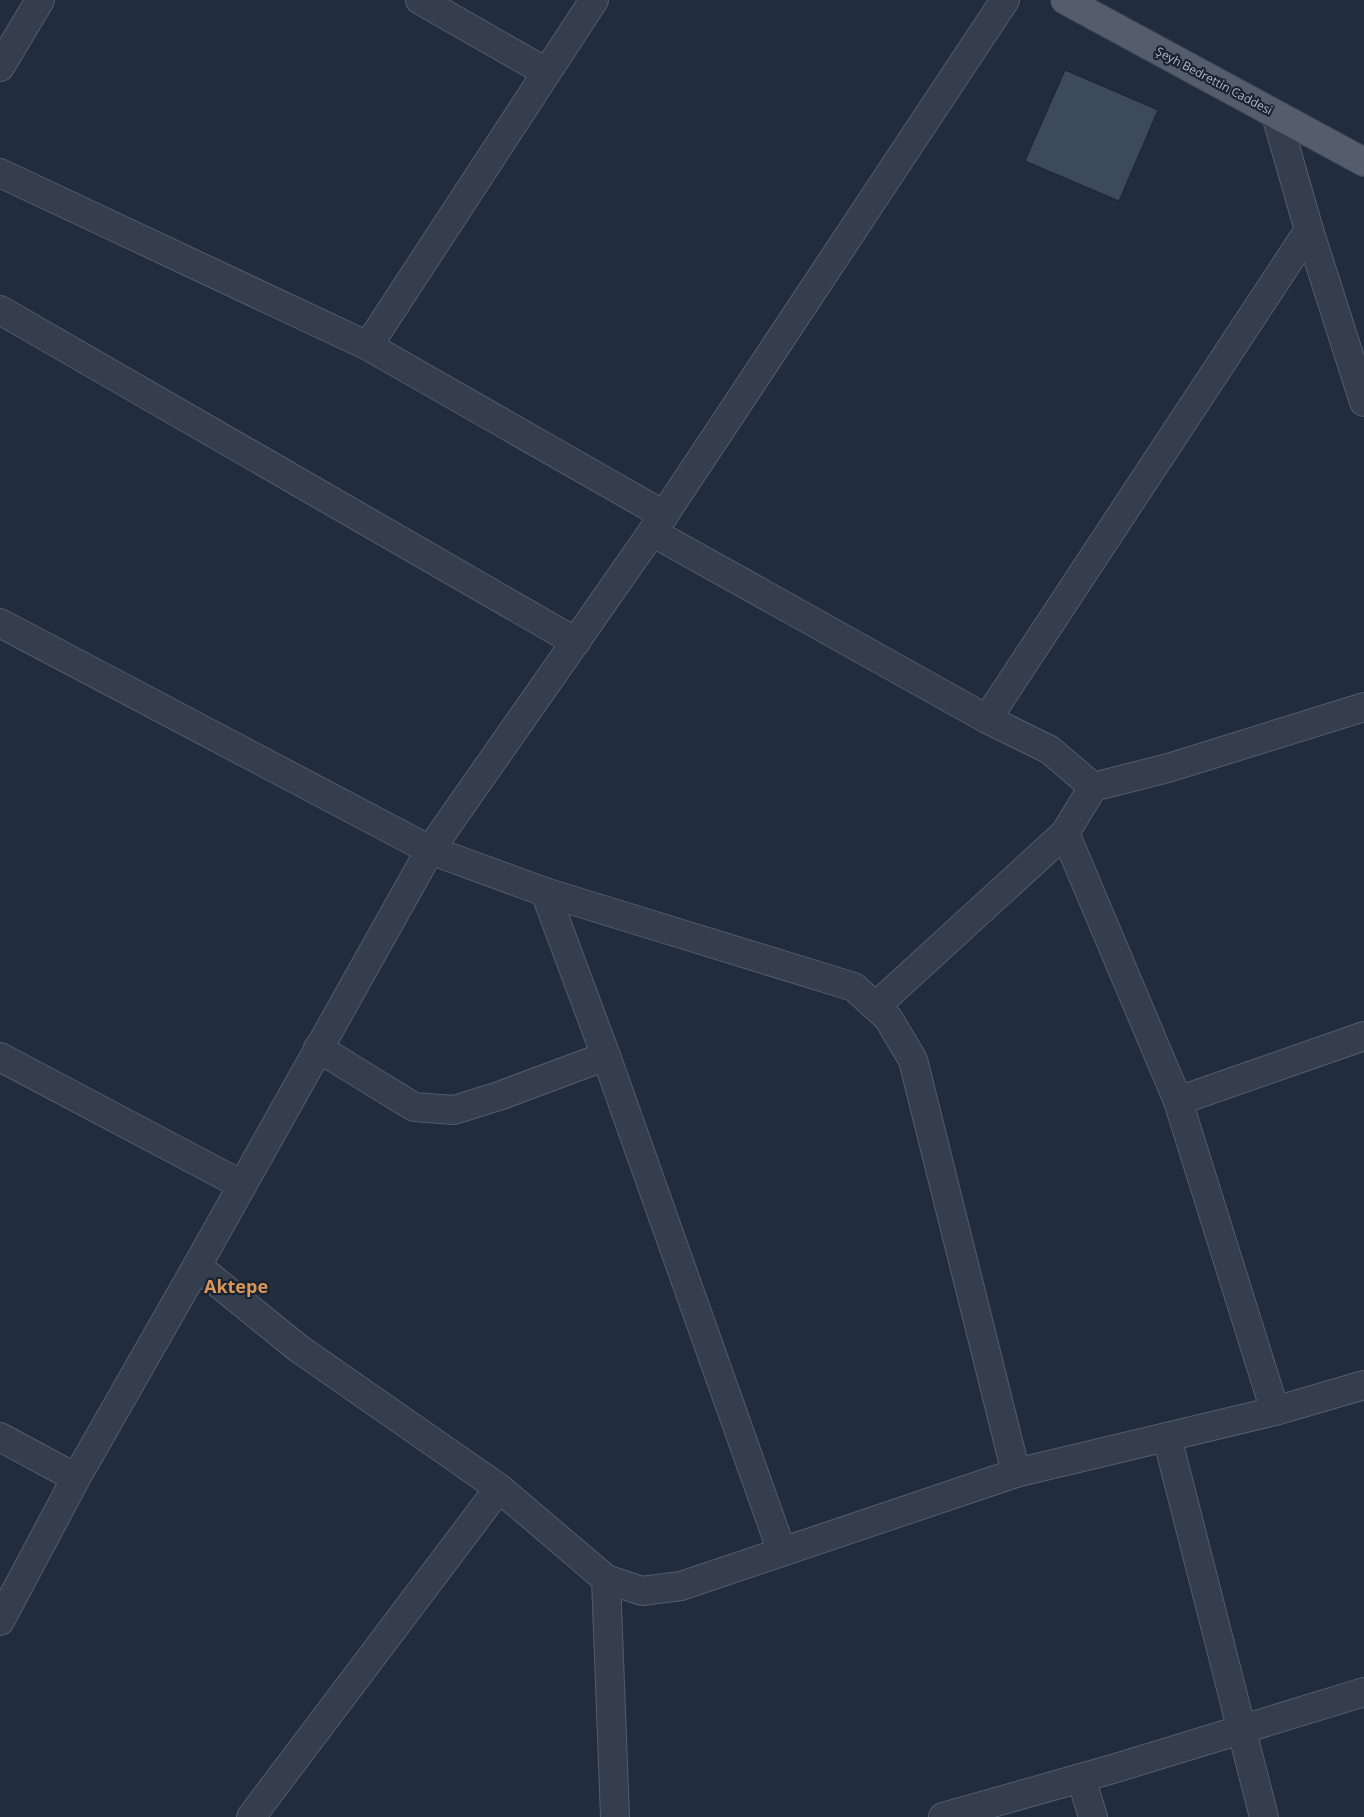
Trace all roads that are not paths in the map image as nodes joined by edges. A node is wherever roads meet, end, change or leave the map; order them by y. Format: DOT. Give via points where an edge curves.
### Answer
graph roads {
  1 [pos="40,0"];
  2 [pos="420,0"];
  3 [pos="594,0"];
  4 [pos="1005,0"];
  5 [pos="1065,0"];
  6 [pos="0,67"];
  7 [pos="546,72"];
  8 [pos="1276,115"];
  9 [pos="1364,162"];
  10 [pos="0,173"];
  11 [pos="1309,230"];
  12 [pos="0,310"];
  13 [pos="368,346"];
  14 [pos="1364,402"];
  15 [pos="658,524"];
  16 [pos="0,623"];
  17 [pos="576,642"];
  18 [pos="1364,707"];
  19 [pos="987,719"];
  20 [pos="1093,787"];
  21 [pos="1066,833"];
  22 [pos="430,850"];
  23 [pos="545,892"];
  24 [pos="876,1006"];
  25 [pos="1364,1036"];
  26 [pos="318,1048"];
  27 [pos="606,1056"];
  28 [pos="0,1057"];
  29 [pos="1178,1101"];
  30 [pos="242,1185"];
  31 [pos="197,1266"];
  32 [pos="1364,1385"];
  33 [pos="1275,1410"];
  34 [pos="0,1437"];
  35 [pos="1167,1437"];
  36 [pos="1016,1473"];
  37 [pos="76,1478"];
  38 [pos="499,1488"];
  39 [pos="782,1552"];
  40 [pos="606,1579"];
  41 [pos="0,1621"];
  42 [pos="1364,1692"];
  43 [pos="1242,1730"];
  44 [pos="1081,1778"];
  45 [pos="251,1817"];
  46 [pos="615,1817"];
  47 [pos="943,1817"];
  48 [pos="1093,1817"];
  49 [pos="1264,1817"];
  1 -- 6 [label="street"];
  2 -- 7 [label="street"];
  3 -- 7 [label="street"];
  4 -- 15 [label="street"];
  5 -- 8 [label="main road, Şeyh Bedrettin Caddesi"];
  7 -- 13 [label="street"];
  8 -- 9 [label="main road, Şeyh Bedrettin Caddesi"];
  8 -- 11 [label="street"];
  10 -- 13 [label="street"];
  11 -- 14 [label="street"];
  11 -- 19 [label="street"];
  12 -- 17 [label="street"];
  13 -- 15 [label="street"];
  15 -- 17 [label="street"];
  15 -- 19 [label="street"];
  16 -- 22 [label="street"];
  17 -- 22 [label="street"];
  18 -- 20 [label="street" via="1168,768"];
  19 -- 20 [label="street" via="1050,750"];
  20 -- 21 [label="street"];
  21 -- 24 [label="street"];
  21 -- 29 [label="street"];
  22 -- 23 [label="street"];
  22 -- 26 [label="street"];
  23 -- 24 [label="street" via="854,987"];
  23 -- 27 [label="street"];
  24 -- 36 [label="street" via="888,1018 913,1060"];
  25 -- 29 [label="street"];
  26 -- 27 [label="street" via="414,1107 454,1110"];
  26 -- 30 [label="street"];
  27 -- 39 [label="street"];
  28 -- 30 [label="street"];
  29 -- 33 [label="street"];
  30 -- 31 [label="street"];
  31 -- 37 [label="street"];
  31 -- 38 [label="street" via="298,1348"];
  32 -- 33 [label="street"];
  33 -- 35 [label="street"];
  34 -- 37 [label="street"];
  35 -- 36 [label="street"];
  35 -- 43 [label="street"];
  36 -- 39 [label="street"];
  37 -- 41 [label="street"];
  38 -- 40 [label="street"];
  38 -- 45 [label="street"];
  39 -- 40 [label="street" via="681,1586 642,1591"];
  40 -- 46 [label="street"];
  42 -- 43 [label="street"];
  43 -- 44 [label="street"];
  43 -- 49 [label="street"];
  44 -- 47 [label="street"];
  44 -- 48 [label="street"];
}
